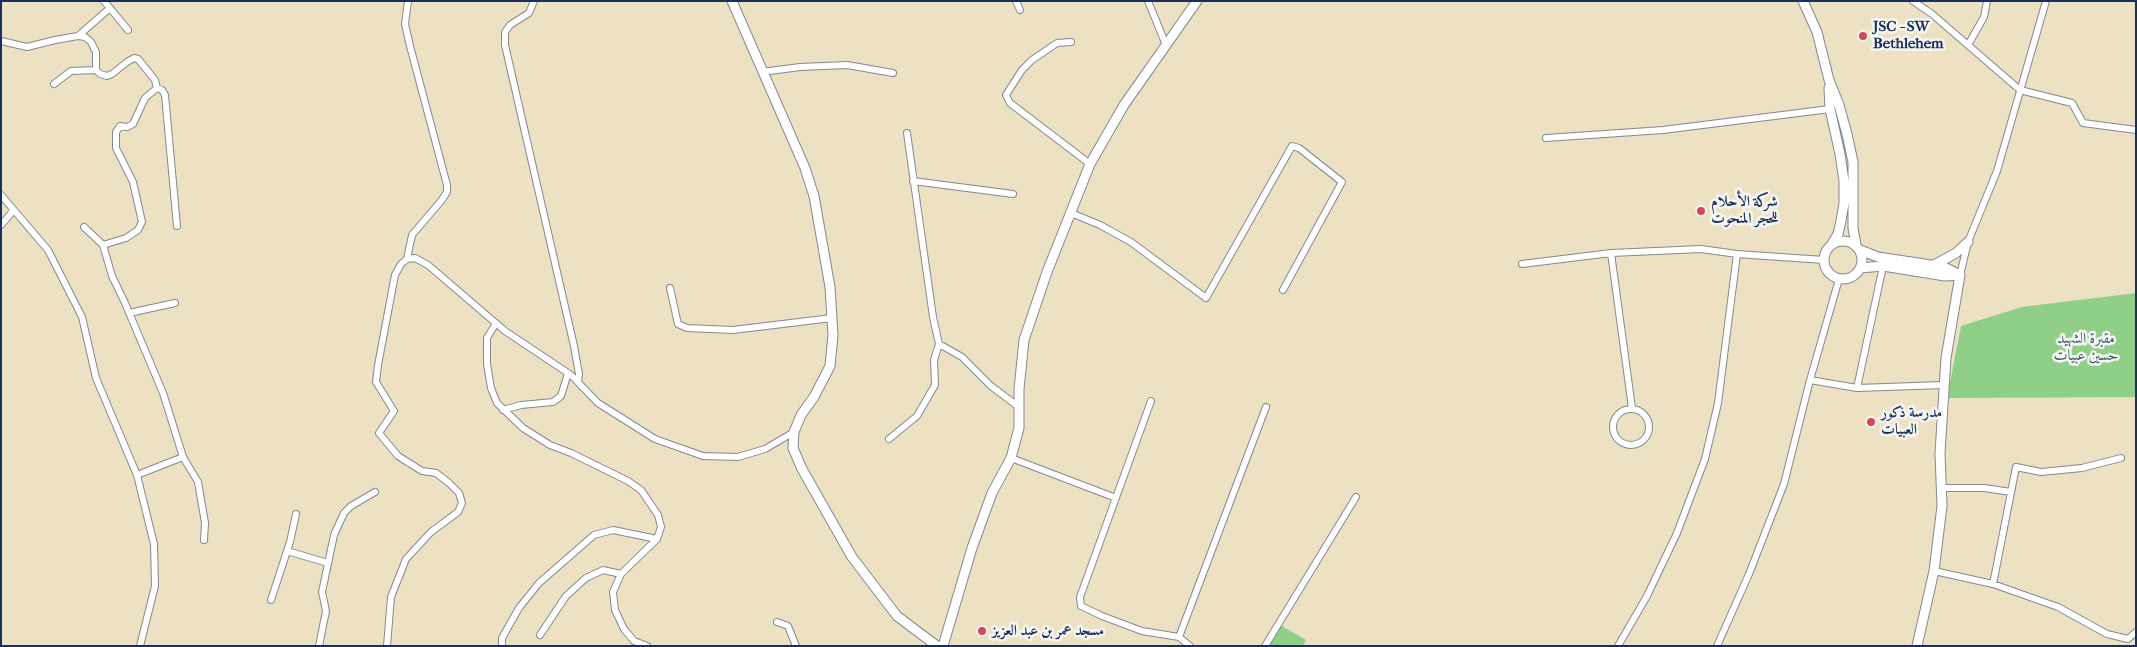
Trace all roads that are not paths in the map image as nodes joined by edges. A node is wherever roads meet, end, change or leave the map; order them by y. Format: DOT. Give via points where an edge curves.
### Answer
graph roads {
  1 [pos="104,1"];
  2 [pos="408,1"];
  3 [pos="534,1"];
  4 [pos="732,1"];
  5 [pos="1016,1"];
  6 [pos="1148,1"];
  7 [pos="1197,1"];
  8 [pos="1803,1"];
  9 [pos="1913,1"];
  10 [pos="1987,1"];
  11 [pos="2046,1"];
  12 [pos="110,8"];
  13 [pos="1020,10"];
  14 [pos="128,30"];
  15 [pos="78,36"];
  16 [pos="1,41"];
  17 [pos="1071,42"];
  18 [pos="1166,45"];
  19 [pos="1968,45"];
  20 [pos="96,70"];
  21 [pos="762,72"];
  22 [pos="893,73"];
  23 [pos="1829,80"];
  24 [pos="54,84"];
  25 [pos="157,88"];
  26 [pos="2020,90"];
  27 [pos="1830,109"];
  28 [pos="2136,130"];
  29 [pos="907,133"];
  30 [pos="1546,138"];
  31 [pos="1090,164"];
  32 [pos="913,181"];
  33 [pos="1013,194"];
  34 [pos="1,195"];
  35 [pos="14,210"];
  36 [pos="1071,213"];
  37 [pos="1,225"];
  38 [pos="177,226"];
  39 [pos="84,227"];
  40 [pos="1968,242"];
  41 [pos="1832,244"];
  42 [pos="103,245"];
  43 [pos="1858,248"];
  44 [pos="1611,253"];
  45 [pos="1737,254"];
  46 [pos="407,259"];
  47 [pos="1824,260"];
  48 [pos="1522,264"];
  49 [pos="1933,265"];
  50 [pos="1883,266"];
  51 [pos="1860,268"];
  52 [pos="1960,275"];
  53 [pos="1839,278"];
  54 [pos="670,288"];
  55 [pos="1283,290"];
  56 [pos="175,303"];
  57 [pos="129,313"];
  58 [pos="832,318"];
  59 [pos="496,323"];
  60 [pos="939,344"];
  61 [pos="568,373"];
  62 [pos="1810,380"];
  63 [pos="578,382"];
  64 [pos="1944,385"];
  65 [pos="1857,388"];
  66 [pos="1151,401"];
  67 [pos="1266,407"];
  68 [pos="1019,408"];
  69 [pos="1632,408"];
  70 [pos="503,410"];
  71 [pos="794,432"];
  72 [pos="889,439"];
  73 [pos="183,458"];
  74 [pos="1011,458"];
  75 [pos="2121,458"];
  76 [pos="137,475"];
  77 [pos="1941,488"];
  78 [pos="375,492"];
  79 [pos="2011,492"];
  80 [pos="1116,498"];
  81 [pos="1356,498"];
  82 [pos="296,514"];
  83 [pos="657,539"];
  84 [pos="204,540"];
  85 [pos="287,551"];
  86 [pos="328,563"];
  87 [pos="1934,571"];
  88 [pos="621,574"];
  89 [pos="1993,584"];
  90 [pos="271,600"];
  91 [pos="776,622"];
  92 [pos="2136,632"];
  93 [pos="540,635"];
  94 [pos="1178,637"];
  95 [pos="140,646"];
  96 [pos="319,646"];
  97 [pos="387,646"];
  98 [pos="502,646"];
  99 [pos="647,646"];
  100 [pos="796,646"];
  101 [pos="937,646"];
  102 [pos="943,646"];
  103 [pos="1190,646"];
  104 [pos="1265,646"];
  105 [pos="1618,646"];
  106 [pos="1717,646"];
  107 [pos="1918,646"];
  1 -- 12 [label="street"];
  2 -- 46 [label="street" via="405,24 448,186 444,197 412,234"];
  3 -- 63 [label="street" via="529,13 505,32 505,46 574,346"];
  4 -- 21 [label="street"];
  5 -- 13 [label="street"];
  6 -- 18 [label="street"];
  7 -- 18 [label="street"];
  8 -- 23 [label="street" via="1817,32"];
  9 -- 19 [label="street"];
  10 -- 19 [label="street" via="1984,17"];
  11 -- 26 [label="street"];
  12 -- 14 [label="street"];
  12 -- 15 [label="street"];
  15 -- 16 [label="street" via="27,47"];
  15 -- 20 [label="street" via="91,42 96,52"];
  17 -- 31 [label="street" via="1057,42 1032,60 1006,95 1010,103"];
  18 -- 31 [label="street" via="1124,105"];
  19 -- 26 [label="street"];
  20 -- 24 [label="street" via="71,71"];
  20 -- 25 [label="street" via="106,76 138,58 155,80"];
  21 -- 22 [label="street" via="847,65"];
  21 -- 58 [label="street" via="805,168 814,196"];
  23 -- 27 [label="street"];
  23 -- 43 [label="street" via="1839,105 1853,162 1853,228"];
  25 -- 38 [label="street" via="165,95"];
  25 -- 42 [label="street" via="145,98 133,124 120,126 116,132 116,148 133,182 142,222 138,230 126,238"];
  26 -- 28 [label="street" via="2072,103 2083,123"];
  26 -- 40 [label="street" via="1997,171"];
  27 -- 30 [label="street" via="1663,130"];
  27 -- 41 [label="street" via="1844,181 1841,221"];
  29 -- 32 [label="street"];
  31 -- 36 [label="street"];
  32 -- 33 [label="street"];
  32 -- 60 [label="street"];
  34 -- 35 [label="street"];
  35 -- 37 [label="street"];
  35 -- 76 [label="street" via="48,250 82,317 96,378"];
  36 -- 55 [label="street" via="1131,242 1206,298 1292,146 1299,148 1342,182"];
  36 -- 68 [label="street" via="1024,340"];
  39 -- 42 [label="street"];
  40 -- 49 [label="street" via="1956,253"];
  40 -- 52 [label="street"];
  41 -- 43 [label="street" via="1844,240"];
  41 -- 47 [label="street" via="1824,254"];
  42 -- 57 [label="street" via="112,276"];
  43 -- 49 [label="street" via="1878,257"];
  43 -- 51 [label="street" via="1862,256"];
  44 -- 45 [label="street" via="1701,249"];
  44 -- 48 [label="street"];
  44 -- 69 [label="street"];
  45 -- 47 [label="street"];
  45 -- 105 [label="street" via="1718,403 1705,459 1678,533"];
  46 -- 59 [label="street" via="415,258 428,265"];
  46 -- 97 [label="street" via="395,275 378,365 376,382 394,411 379,433 398,456 422,471 436,473 449,483 459,493 462,504 458,512 431,532 406,559 391,597"];
  47 -- 53 [label="street" via="1828,272"];
  49 -- 52 [label="street"];
  50 -- 51 [label="street"];
  50 -- 52 [label="street" via="1945,276"];
  50 -- 65 [label="street"];
  51 -- 53 [label="street" via="1851,277"];
  52 -- 64 [label="street"];
  53 -- 62 [label="street"];
  54 -- 58 [label="street" via="678,324 686,328 733,330"];
  56 -- 57 [label="street"];
  57 -- 73 [label="street" via="163,393"];
  58 -- 71 [label="street" via="830,366"];
  59 -- 61 [label="street"];
  59 -- 70 [label="street" via="487,338 487,364 491,388"];
  60 -- 68 [label="street" via="962,357"];
  60 -- 72 [label="street" via="934,360 935,385 917,416"];
  61 -- 63 [label="street"];
  61 -- 70 [label="street" via="561,396 553,402"];
  62 -- 65 [label="street"];
  62 -- 106 [label="street" via="1784,484"];
  63 -- 71 [label="street" via="598,403 655,439 703,456 738,457 765,448"];
  64 -- 65 [label="street"];
  64 -- 77 [label="street"];
  66 -- 80 [label="street"];
  67 -- 94 [label="street"];
  68 -- 74 [label="street" via="1019,428"];
  69 -- 69 [label="street" via="1620,412 1612,427 1617,439 1627,445 1639,444 1649,429 1643,413"];
  70 -- 83 [label="street" via="550,445 641,490 658,515 661,527"];
  71 -- 101 [label="street" via="793,448 802,469 852,558 897,616"];
  73 -- 76 [label="street"];
  73 -- 84 [label="street" via="198,482 205,523"];
  74 -- 80 [label="street"];
  74 -- 102 [label="street" via="992,492"];
  75 -- 79 [label="street" via="2082,468 2041,472 2016,467"];
  76 -- 95 [label="street" via="154,544 155,586"];
  77 -- 79 [label="street"];
  77 -- 87 [label="street" via="1942,506"];
  78 -- 86 [label="street" via="344,513 334,535"];
  79 -- 89 [label="street"];
  80 -- 94 [label="street" via="1080,597 1081,606 1142,631"];
  81 -- 104 [label="street"];
  82 -- 85 [label="street"];
  83 -- 88 [label="street"];
  83 -- 98 [label="street" via="612,530 594,535 539,583 519,608 502,638"];
  85 -- 86 [label="street"];
  85 -- 90 [label="street"];
  86 -- 96 [label="street" via="322,592 326,611"];
  87 -- 89 [label="street"];
  87 -- 107 [label="street"];
  88 -- 93 [label="street" via="603,570 586,578 566,596"];
  88 -- 99 [label="street" via="613,592 614,610 629,635"];
  89 -- 92 [label="street" via="2058,607 2107,634 2128,639"];
  91 -- 100 [label="street" via="788,626"];
  94 -- 103 [label="street"];
}
